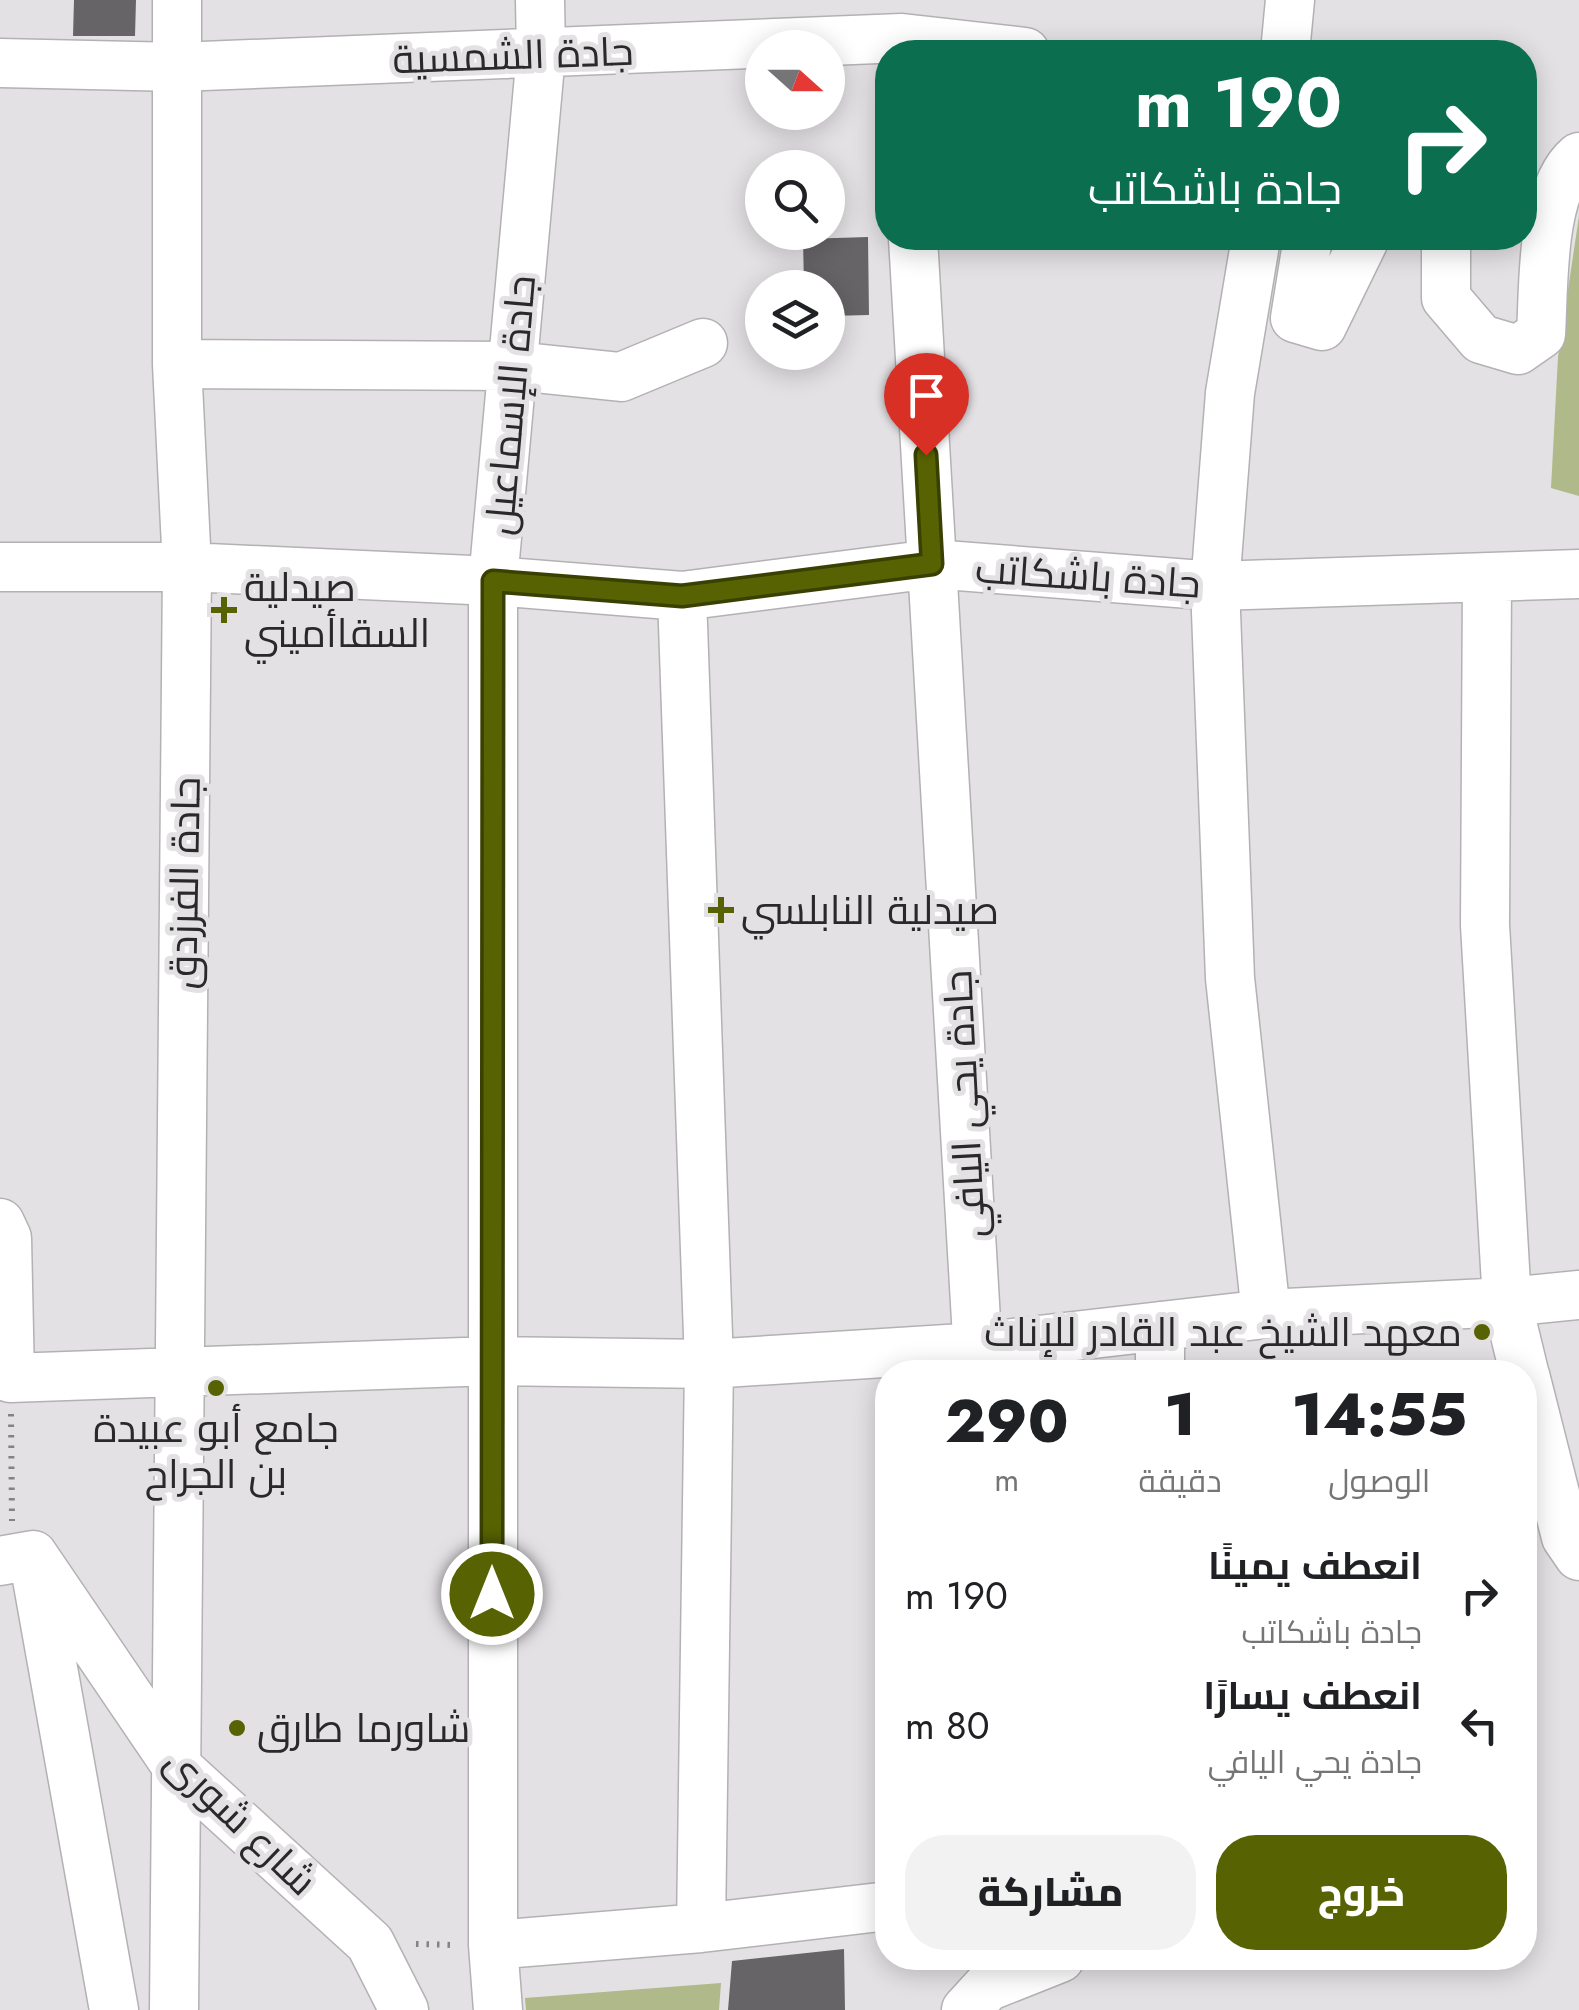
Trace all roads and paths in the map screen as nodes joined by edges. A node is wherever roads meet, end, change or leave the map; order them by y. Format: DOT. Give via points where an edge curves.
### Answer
graph roads {
  1 [pos="177,0"];
  2 [pos="540,0"];
  3 [pos="1290,0"];
  4 [pos="902,30"];
  5 [pos="958,40"];
  6 [pos="1286,40"];
  7 [pos="541,54"];
  8 [pos="0,63"];
  9 [pos="178,67"];
  10 [pos="1579,156"];
  11 [pos="914,250"];
  12 [pos="1254,250"];
  13 [pos="1306,250"];
  14 [pos="1358,250"];
  15 [pos="1446,250"];
  16 [pos="703,343"];
  17 [pos="177,364"];
  18 [pos="516,366"];
  19 [pos="932,564"];
  20 [pos="0,567"];
  21 [pos="188,567"];
  22 [pos="1579,574"];
  23 [pos="1487,580"];
  24 [pos="493,581"];
  25 [pos="1215,586"];
  26 [pos="682,596"];
  27 [pos="0,1224"];
  28 [pos="1579,1294"];
  29 [pos="1506,1302"];
  30 [pos="1266,1314"];
  31 [pos="1160,1326"];
  32 [pos="979,1360"];
  33 [pos="1160,1360"];
  34 [pos="1521,1360"];
  35 [pos="492,1361"];
  36 [pos="875,1362"];
  37 [pos="709,1364"];
  38 [pos="179,1373"];
  39 [pos="10,1378"];
  40 [pos="1537,1422"];
  41 [pos="1579,1556"];
  42 [pos="16,1558"];
  43 [pos="177,1767"];
  44 [pos="875,1908"];
  45 [pos="701,1928"];
  46 [pos="370,1943"];
  47 [pos="493,1946"];
  48 [pos="1024,1970"];
  49 [pos="980,1985"];
  50 [pos="114,2010"];
  51 [pos="174,2010"];
  52 [pos="404,2010"];
  53 [pos="498,2010"];
  1 -- 9 [label="street, جادة الفرزدق"];
  2 -- 7 [label="street, جادة الإسماعيل"];
  3 -- 6 [label="street"];
  4 -- 5 [label="street, جادة الشمسية"];
  4 -- 7 [label="street, جادة الشمسية"];
  7 -- 9 [label="street, جادة الشمسية"];
  7 -- 18 [label="street, جادة الإسماعيل"];
  8 -- 9 [label="street, جادة الشمسية"];
  9 -- 17 [label="street, جادة الفرزدق"];
  10 -- 15 [label="street" via="1549,218 1541,334 1518,350 1481,339 1446,298"];
  11 -- 19 [label="street, جادة يحي اليافي"];
  12 -- 25 [label="street" via="1230,393"];
  13 -- 14 [label="street" via="1294,318 1322,326"];
  16 -- 18 [label="street" via="621,377"];
  17 -- 18 [label="street"];
  17 -- 21 [label="street, جادة الفرزدق"];
  18 -- 24 [label="street, جادة الإسماعيل"];
  19 -- 25 [label="street, جادة باشكاتب"];
  19 -- 26 [label="street, جادة باشكاتب"];
  19 -- 32 [label="street, جادة يحي اليافي"];
  20 -- 21 [label="street, جادة باشكاتب"];
  21 -- 24 [label="street, جادة باشكاتب"];
  21 -- 38 [label="street, جادة الفرزدق"];
  22 -- 23 [label="street, جادة باشكاتب"];
  23 -- 25 [label="street, جادة باشكاتب"];
  23 -- 29 [label="street" via="1485,925"];
  24 -- 26 [label="street, جادة باشكاتب"];
  24 -- 35 [label="street, جادة الإسماعيل"];
  25 -- 30 [label="street" via="1230,978"];
  26 -- 37 [label="street"];
  27 -- 39 [label="street" via="6,1238"];
  28 -- 29 [label="street"];
  29 -- 30 [label="street"];
  29 -- 34 [label="street"];
  30 -- 31 [label="street"];
  31 -- 32 [label="street"];
  31 -- 33 [label="street"];
  35 -- 37 [label="street"];
  35 -- 38 [label="street"];
  35 -- 47 [label="street, جادة الإسماعيل"];
  36 -- 37 [label="street"];
  37 -- 45 [label="street"];
  38 -- 39 [label="street"];
  38 -- 43 [label="street, جادة الفرزدق"];
  39 -- 42 [label="path"];
  40 -- 41 [label="street" via="1566,1537"];
  42 -- 43 [label="street, شارع شورى"];
  42 -- 50 [label="street"];
  43 -- 46 [label="street, شارع شورى"];
  43 -- 51 [label="street, جادة الفرزدق"];
  44 -- 45 [label="street"];
  45 -- 47 [label="street"];
  46 -- 47 [label="path"];
  46 -- 52 [label="street, شارع شورى"];
  47 -- 53 [label="street, جادة الإسماعيل"];
  48 -- 49 [label="street"];
}
